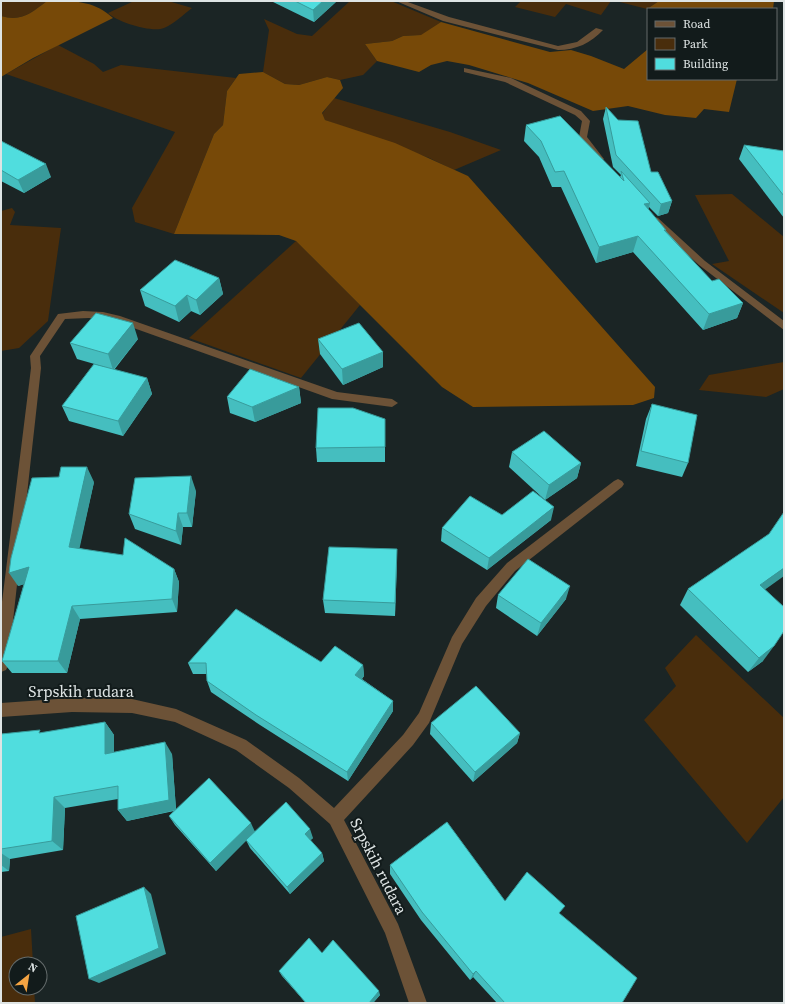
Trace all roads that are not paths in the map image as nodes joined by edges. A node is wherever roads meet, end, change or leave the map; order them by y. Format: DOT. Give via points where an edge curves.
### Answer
graph roads {
  1 [pos="399,1"];
  2 [pos="599,30"];
  3 [pos="467,70"];
  4 [pos="605,164"];
  5 [pos="646,212"];
  6 [pos="784,326"];
  7 [pos="392,403"];
  8 [pos="618,484"];
  9 [pos="1,666"];
  10 [pos="1,710"];
  11 [pos="335,819"];
  12 [pos="418,1003"];
  1 -- 2 [label="street" via="446,19 558,48 572,48 583,44"];
  3 -- 4 [label="street" via="508,80 578,113 586,121 583,137"];
  5 -- 6 [label="street" via="702,263"];
  7 -- 9 [label="street" via="336,396 116,318 86,313 62,316 35,356 36,368"];
  8 -- 11 [label="street" via="511,567 486,596 457,641 424,718 408,740"];
  10 -- 11 [label="street, Srpskih rudara" via="72,705 132,706 176,716 241,745 294,783"];
  11 -- 12 [label="street, Srpskih rudara" via="392,930"];
}
